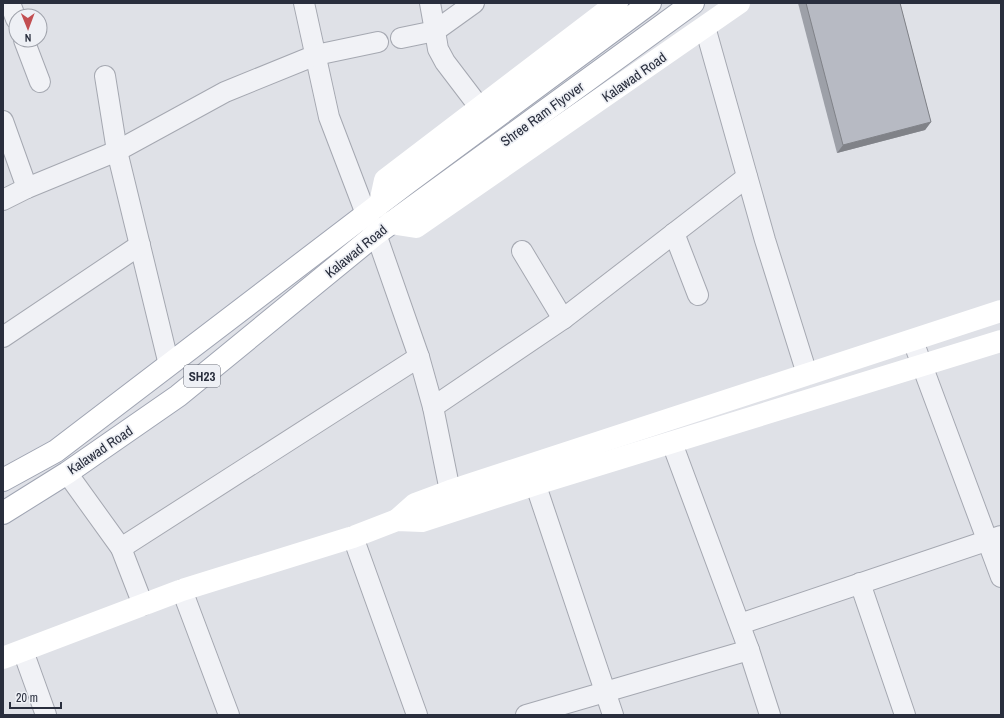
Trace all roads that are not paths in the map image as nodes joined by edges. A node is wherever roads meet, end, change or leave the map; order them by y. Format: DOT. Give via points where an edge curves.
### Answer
graph roads {
  1 [pos="304,3"];
  2 [pos="430,3"];
  3 [pos="474,3"];
  4 [pos="617,3"];
  5 [pos="650,3"];
  6 [pos="693,3"];
  7 [pos="739,3"];
  8 [pos="705,27"];
  9 [pos="435,31"];
  10 [pos="401,38"];
  11 [pos="378,42"];
  12 [pos="27,48"];
  13 [pos="316,55"];
  14 [pos="105,76"];
  15 [pos="40,82"];
  16 [pos="480,108"];
  17 [pos="3,121"];
  18 [pos="116,151"];
  19 [pos="747,176"];
  20 [pos="27,188"];
  21 [pos="3,200"];
  22 [pos="373,209"];
  23 [pos="383,229"];
  24 [pos="674,233"];
  25 [pos="140,245"];
  26 [pos="522,251"];
  27 [pos="698,294"];
  28 [pos="1001,311"];
  29 [pos="563,319"];
  30 [pos="3,338"];
  31 [pos="913,341"];
  32 [pos="1001,341"];
  33 [pos="419,356"];
  34 [pos="169,365"];
  35 [pos="922,365"];
  36 [pos="807,374"];
  37 [pos="434,407"];
  38 [pos="672,443"];
  39 [pos="67,473"];
  40 [pos="533,474"];
  41 [pos="3,480"];
  42 [pos="450,491"];
  43 [pos="3,513"];
  44 [pos="397,520"];
  45 [pos="353,536"];
  46 [pos="994,538"];
  47 [pos="120,548"];
  48 [pos="1001,577"];
  49 [pos="860,583"];
  50 [pos="182,590"];
  51 [pos="143,605"];
  52 [pos="740,624"];
  53 [pos="749,650"];
  54 [pos="23,651"];
  55 [pos="3,658"];
  56 [pos="605,692"];
  57 [pos="46,715"];
  58 [pos="229,715"];
  59 [pos="417,715"];
  60 [pos="526,715"];
  61 [pos="613,715"];
  62 [pos="770,715"];
  63 [pos="905,715"];
  1 -- 13 [label="street"];
  2 -- 9 [label="street"];
  3 -- 9 [label="street"];
  4 -- 16 [label="street, Kalawad Road"];
  5 -- 22 [label="street, Shree Ram Flyover"];
  6 -- 23 [label="street, Shree Ram Flyover"];
  7 -- 8 [label="street, Kalawad Road"];
  8 -- 19 [label="street"];
  8 -- 23 [label="street, Kalawad Road" via="416,227"];
  9 -- 10 [label="street"];
  9 -- 16 [label="street" via="438,49 445,62"];
  11 -- 13 [label="street"];
  12 -- 15 [label="street"];
  13 -- 18 [label="street" via="225,92"];
  13 -- 22 [label="street" via="329,117"];
  14 -- 18 [label="street"];
  16 -- 22 [label="street, Kalawad Road" via="384,180"];
  17 -- 20 [label="street"];
  18 -- 20 [label="street"];
  18 -- 25 [label="street"];
  19 -- 24 [label="street"];
  19 -- 36 [label="street"];
  20 -- 21 [label="street"];
  22 -- 23 [label="street"];
  22 -- 34 [label="street, Kalawad Road / SH23"];
  23 -- 33 [label="street"];
  23 -- 39 [label="street, Kalawad Road / SH23" via="178,396"];
  24 -- 27 [label="street"];
  24 -- 29 [label="street"];
  25 -- 30 [label="street"];
  25 -- 34 [label="street"];
  26 -- 29 [label="street"];
  28 -- 31 [label="street"];
  29 -- 37 [label="street"];
  31 -- 35 [label="street"];
  31 -- 36 [label="street"];
  32 -- 35 [label="street"];
  33 -- 37 [label="street"];
  33 -- 47 [label="street"];
  34 -- 41 [label="street, Kalawad Road / SH23" via="56,451"];
  35 -- 38 [label="street"];
  35 -- 46 [label="street"];
  36 -- 40 [label="street"];
  37 -- 42 [label="street"];
  38 -- 40 [label="street"];
  38 -- 52 [label="street"];
  39 -- 43 [label="street, Kalawad Road / SH23"];
  39 -- 47 [label="street"];
  40 -- 42 [label="street"];
  40 -- 44 [label="street" via="422,521"];
  40 -- 56 [label="street"];
  42 -- 44 [label="street" via="415,504"];
  44 -- 45 [label="street"];
  45 -- 50 [label="street"];
  45 -- 59 [label="street"];
  46 -- 48 [label="street"];
  46 -- 49 [label="street"];
  47 -- 51 [label="street"];
  49 -- 52 [label="street"];
  49 -- 63 [label="street"];
  50 -- 51 [label="street"];
  50 -- 58 [label="street"];
  51 -- 54 [label="street"];
  52 -- 53 [label="street"];
  53 -- 56 [label="street"];
  53 -- 62 [label="street"];
  54 -- 55 [label="street"];
  54 -- 57 [label="street"];
  56 -- 60 [label="street"];
  56 -- 61 [label="street"];
}
